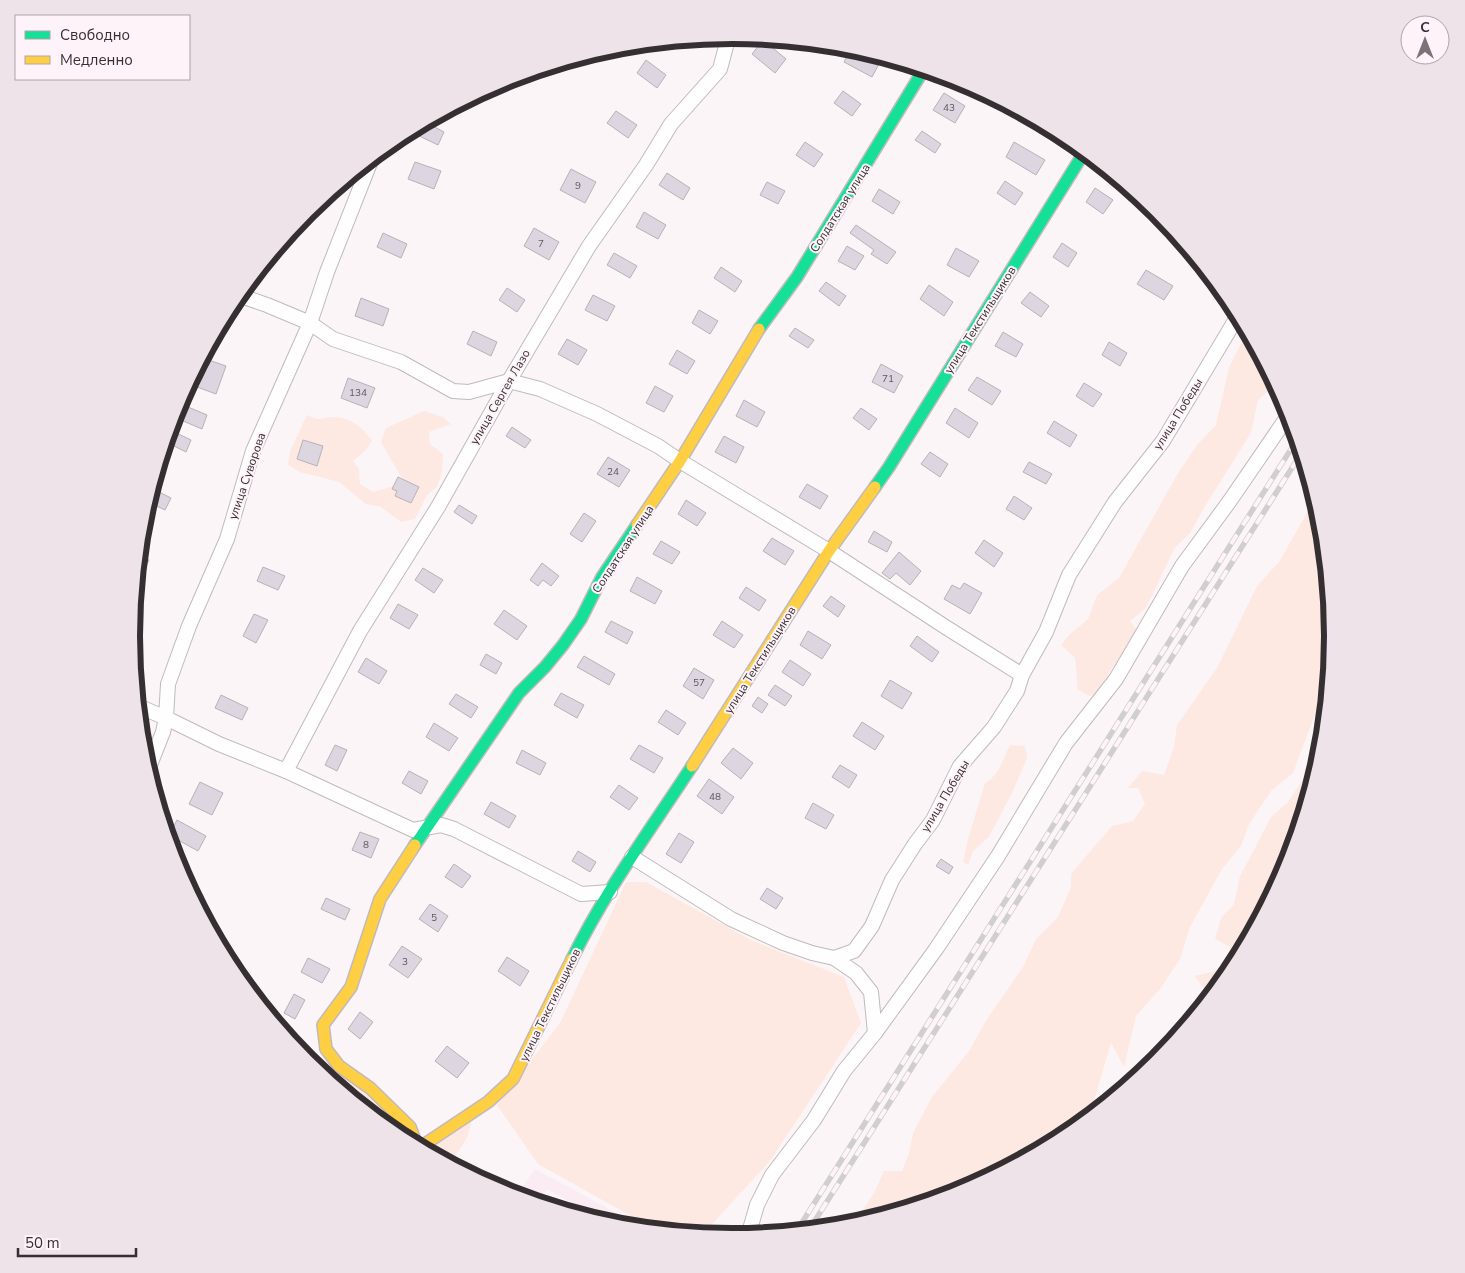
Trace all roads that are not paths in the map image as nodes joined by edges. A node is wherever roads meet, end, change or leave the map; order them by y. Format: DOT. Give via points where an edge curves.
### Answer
graph roads {
  1 [pos="727,44"];
  2 [pos="921,74"];
  3 [pos="1081,157"];
  4 [pos="367,170"];
  5 [pos="246,298"];
  6 [pos="1234,322"];
  7 [pos="310,323"];
  8 [pos="509,382"];
  9 [pos="1284,421"];
  10 [pos="680,461"];
  11 [pos="829,551"];
  12 [pos="1022,675"];
  13 [pos="144,709"];
  14 [pos="166,718"];
  15 [pos="153,758"];
  16 [pos="286,771"];
  17 [pos="427,828"];
  18 [pos="632,857"];
  19 [pos="610,892"];
  20 [pos="834,958"];
  21 [pos="875,1033"];
  22 [pos="413,1136"];
  23 [pos="425,1143"];
  24 [pos="749,1229"];
  1 -- 8 [label="street, улица Сергея Лазо" via="720,69 671,124 589,246"];
  2 -- 10 [label="street, Солдатская улица" via="797,278 758,330"];
  3 -- 11 [label="street, улица Текстильщиков" via="889,467"];
  4 -- 7 [label="street, улица Суворова"];
  5 -- 7 [label="street"];
  6 -- 12 [label="street, улица Победы" via="1163,441 1115,502 1069,575 1046,632"];
  7 -- 8 [label="street" via="333,339 401,362 453,391 469,392"];
  7 -- 14 [label="street, улица Суворова" via="254,451 227,539 189,626 168,684"];
  8 -- 10 [label="street" via="540,389 597,414"];
  8 -- 16 [label="street, улица Сергея Лазо" via="438,507 360,631"];
  9 -- 21 [label="street" via="1182,566 1116,679 1066,743 993,863"];
  10 -- 11 [label="street"];
  10 -- 17 [label="street, Солдатская улица" via="602,578 581,619 545,667 519,694"];
  11 -- 12 [label="street"];
  11 -- 18 [label="street, улица Текстильщиков"];
  12 -- 20 [label="street, улица Победы" via="1017,691 994,727 960,766 932,820 892,880 872,926 854,951"];
  13 -- 14 [label="street"];
  14 -- 15 [label="street, улица Суворова"];
  14 -- 16 [label="street"];
  16 -- 17 [label="street" via="413,830"];
  17 -- 19 [label="street" via="441,825 454,829 581,894"];
  17 -- 22 [label="street, Солдатская улица" via="380,899 351,987 323,1025 326,1049 339,1066 370,1088 410,1127"];
  18 -- 19 [label="street, улица Текстильщиков"];
  18 -- 20 [label="street" via="731,919 790,945"];
  19 -- 23 [label="street, улица Текстильщиков" via="513,1079 488,1102"];
  20 -- 21 [label="street" via="856,973 871,992"];
  21 -- 24 [label="street" via="844,1071 814,1120 772,1175"];
}
